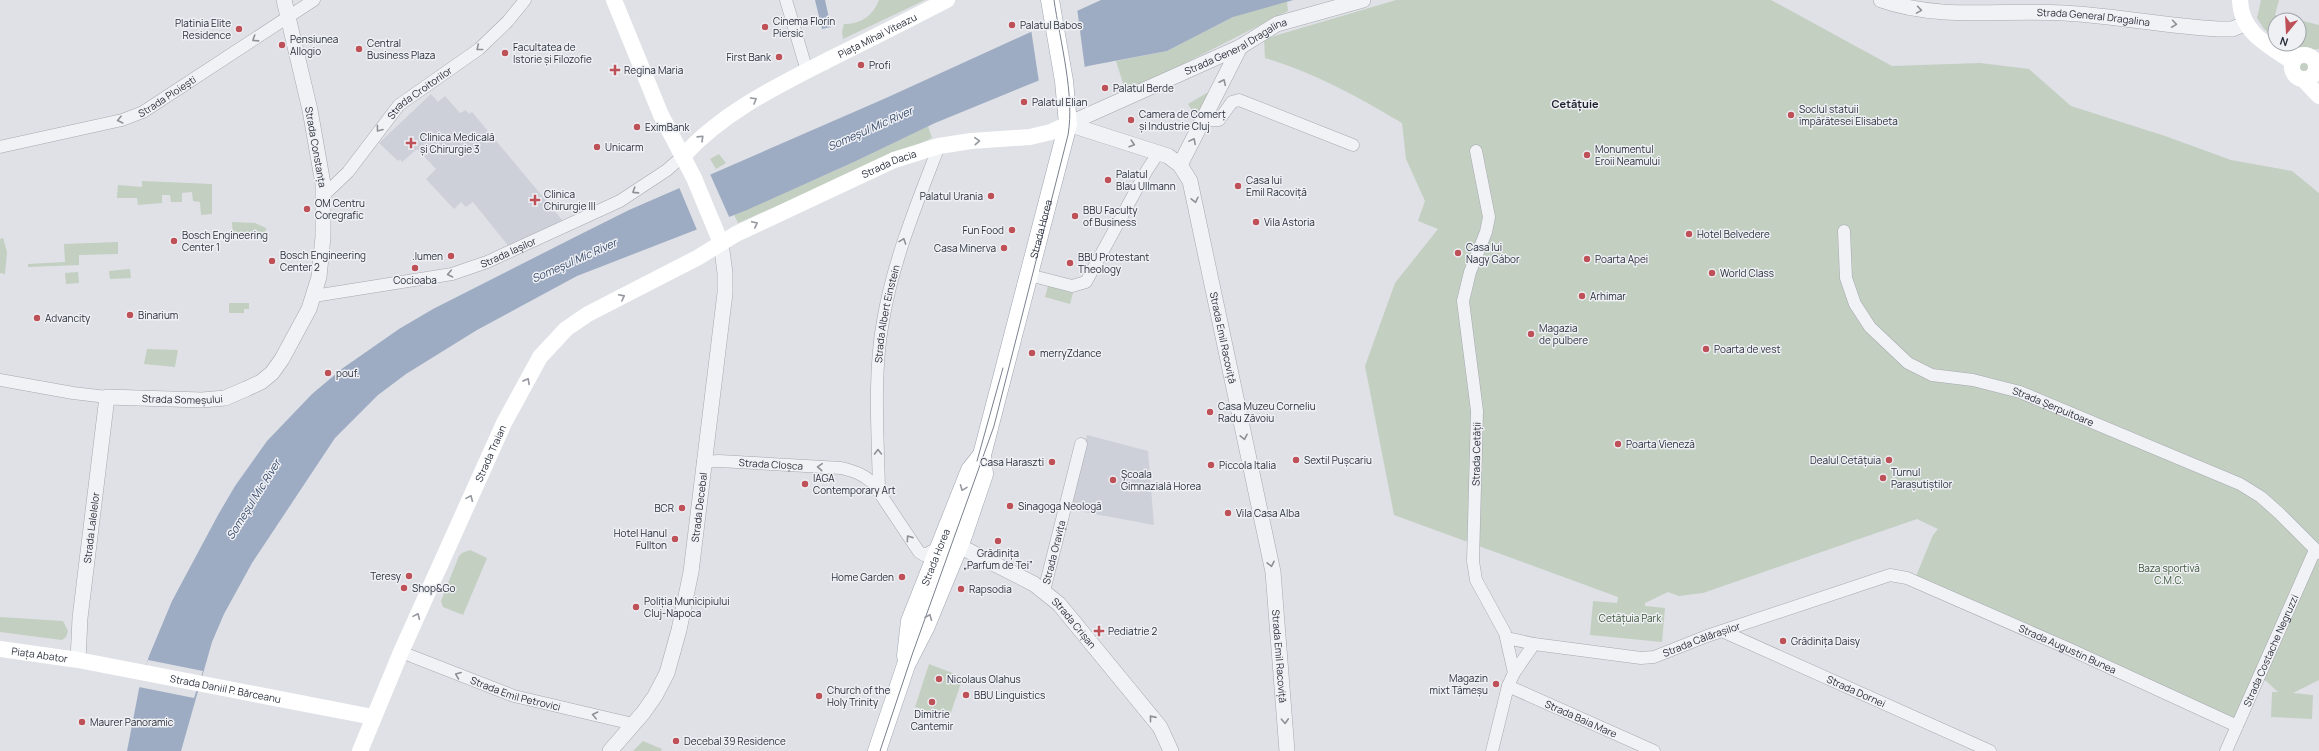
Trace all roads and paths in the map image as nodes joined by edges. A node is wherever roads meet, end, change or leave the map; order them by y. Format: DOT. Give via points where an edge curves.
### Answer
graph roads {
  1 [pos="284,0"];
  2 [pos="314,0"];
  3 [pos="525,0"];
  4 [pos="614,0"];
  5 [pos="786,0"];
  6 [pos="947,0"];
  7 [pos="1363,0"];
  8 [pos="1881,0"];
  9 [pos="2240,0"];
  10 [pos="1051,8"];
  11 [pos="288,18"];
  12 [pos="2246,24"];
  13 [pos="1240,47"];
  14 [pos="2316,59"];
  15 [pos="2293,62"];
  16 [pos="807,71"];
  17 [pos="2303,79"];
  18 [pos="2319,96"];
  19 [pos="1110,106"];
  20 [pos="1205,116"];
  21 [pos="1068,124"];
  22 [pos="1111,137"];
  23 [pos="939,146"];
  24 [pos="1353,146"];
  25 [pos="0,147"];
  26 [pos="1476,151"];
  27 [pos="1160,152"];
  28 [pos="683,156"];
  29 [pos="1180,165"];
  30 [pos="324,195"];
  31 [pos="1844,230"];
  32 [pos="721,243"];
  33 [pos="1029,275"];
  34 [pos="314,296"];
  35 [pos="0,380"];
  36 [pos="106,397"];
  37 [pos="1081,444"];
  38 [pos="982,455"];
  39 [pos="703,462"];
  40 [pos="879,491"];
  41 [pos="959,547"];
  42 [pos="938,548"];
  43 [pos="2317,552"];
  44 [pos="1897,575"];
  45 [pos="1044,591"];
  46 [pos="1722,631"];
  47 [pos="1507,638"];
  48 [pos="1534,644"];
  49 [pos="0,649"];
  50 [pos="401,652"];
  51 [pos="78,660"];
  52 [pos="906,665"];
  53 [pos="1514,673"];
  54 [pos="1508,686"];
  55 [pos="373,717"];
  56 [pos="634,724"];
  57 [pos="2237,726"];
  58 [pos="360,751"];
  59 [pos="610,751"];
  60 [pos="877,751"];
  61 [pos="1171,751"];
  62 [pos="1287,751"];
  63 [pos="1492,751"];
  64 [pos="1654,751"];
  65 [pos="1990,751"];
  66 [pos="2226,751"];
  1 -- 11 [label="street, Strada Constanța"];
  2 -- 11 [label="street, Strada Ploiești"];
  3 -- 30 [label="street, Strada Croitorilor, one-way" via="479,49 399,105 348,172"];
  4 -- 28 [label="main road" via="661,115"];
  5 -- 16 [label="street"];
  6 -- 16 [label="main road, Piața Mihai Viteazu"];
  7 -- 13 [label="street, Strada General Dragalina" via="1277,24"];
  8 -- 12 [label="street, Strada General Dragalina, one-way" via="1905,7 1942,12 2062,13 2218,29 2232,29"];
  9 -- 12 [label="main road" via="2242,17"];
  10 -- 21 [label="main road, Strada Horea" via="1064,81"];
  11 -- 25 [label="street, Strada Ploiești, one-way" via="133,116"];
  11 -- 30 [label="street, Strada Constanța" via="310,110"];
  12 -- 15 [label="main road" via="2264,42"];
  13 -- 19 [label="street, Strada General Dragalina"];
  20 -- 13 [label="street, one-way"];
  14 -- 15 [label="main road" via="2302,55"];
  14 -- 17 [label="main road" via="2314,72 2310,77"];
  15 -- 17 [label="main road" via="2293,72"];
  28 -- 16 [label="main road, Piața Mihai Viteazu, one-way" via="705,134 735,111"];
  17 -- 18 [label="main road"];
  19 -- 21 [label="street, Strada General Dragalina"];
  19 -- 22 [label="street" via="1103,123"];
  20 -- 24 [label="street" via="1219,120 1232,102 1238,100"];
  29 -- 20 [label="street, one-way"];
  21 -- 22 [label="street, Strada Emil Racoviță"];
  23 -- 21 [label="main road, Strada Dacia, one-way" via="1030,137 1051,132"];
  21 -- 33 [label="main road, Strada Horea"];
  22 -- 27 [label="street, Strada Emil Racoviță, one-way"];
  32 -- 23 [label="main road, Strada Dacia, one-way" via="894,160"];
  40 -- 23 [label="street, Strada Albert Einstein, one-way" via="877,385 882,322 901,246"];
  26 -- 47 [label="street, Strada Cetății" via="1489,217 1463,300 1477,411 1473,561 1476,580"];
  27 -- 29 [label="street, Strada Emil Racoviță"];
  27 -- 33 [label="street" via="1147,170 1086,282 1072,286"];
  28 -- 32 [label="main road"];
  28 -- 34 [label="street, Strada Iașilor, one-way" via="667,170 620,200 487,262 452,274"];
  29 -- 62 [label="street, Strada Emil Racoviță, one-way" via="1190,181 1196,205 1273,572"];
  30 -- 34 [label="street, Strada Constanța" via="323,238"];
  31 -- 43 [label="street, Strada Șerpuitoare" via="1846,278 1855,304 1870,327 1908,362 1932,375 1973,380 2020,392 2240,484 2261,497"];
  32 -- 39 [label="street, Strada Decebal" via="726,293"];
  50 -- 32 [label="main road, Strada Traian, one-way" via="504,423 540,358 566,329 588,314"];
  33 -- 38 [label="main road, Strada Horea"];
  34 -- 36 [label="street, Strada Someșului" via="282,359 261,382 225,398 202,400"];
  35 -- 36 [label="street, Strada Someșului"];
  36 -- 51 [label="street, Strada Lalelelor" via="81,610"];
  37 -- 45 [label="street, Strada Oravița"];
  38 -- 41 [label="main road, Strada Horea" via="984,474"];
  38 -- 42 [label="main road, Strada Horea, one-way" via="970,470"];
  40 -- 39 [label="street, Strada Cloșca, one-way" via="864,476 841,468"];
  39 -- 56 [label="street, Strada Decebal" via="691,572 679,630 667,673 655,696"];
  42 -- 40 [label="street, Strada Cloșca, one-way" via="924,555 919,552"];
  41 -- 42 [label="street, Strada Crișan"];
  41 -- 45 [label="street, Strada Crișan"];
  52 -- 41 [label="main road, Strada Horea, one-way" via="925,628"];
  42 -- 52 [label="main road, Strada Horea" via="910,621"];
  43 -- 57 [label="street, Strada Costache Negruzzi"];
  44 -- 46 [label="street, Strada Călărașilor" via="1881,577"];
  44 -- 57 [label="street, Strada Augustin Bunea" via="2067,648"];
  61 -- 45 [label="street, Strada Crișan, one-way" via="1160,727 1072,619"];
  46 -- 48 [label="street, Strada Călărașilor" via="1654,657 1641,658"];
  46 -- 65 [label="street, Strada Dornei"];
  47 -- 48 [label="street, Strada Călărașilor"];
  47 -- 53 [label="street, Strada Cetății"];
  48 -- 53 [label="street"];
  49 -- 51 [label="main road, Piața Abator"];
  50 -- 55 [label="main road, Strada Traian"];
  56 -- 50 [label="street, Strada Emil Petrovici, one-way" via="514,696"];
  51 -- 55 [label="main road, Strada Daniil P. Bărceanu"];
  52 -- 60 [label="main road, Strada Horea"];
  53 -- 54 [label="street"];
  54 -- 63 [label="street"];
  54 -- 64 [label="street, Strada Baia Mare"];
  55 -- 58 [label="main road, Strada Traian"];
  56 -- 59 [label="street, Strada Decebal"];
  57 -- 66 [label="street, Strada Costache Negruzzi"];
}
